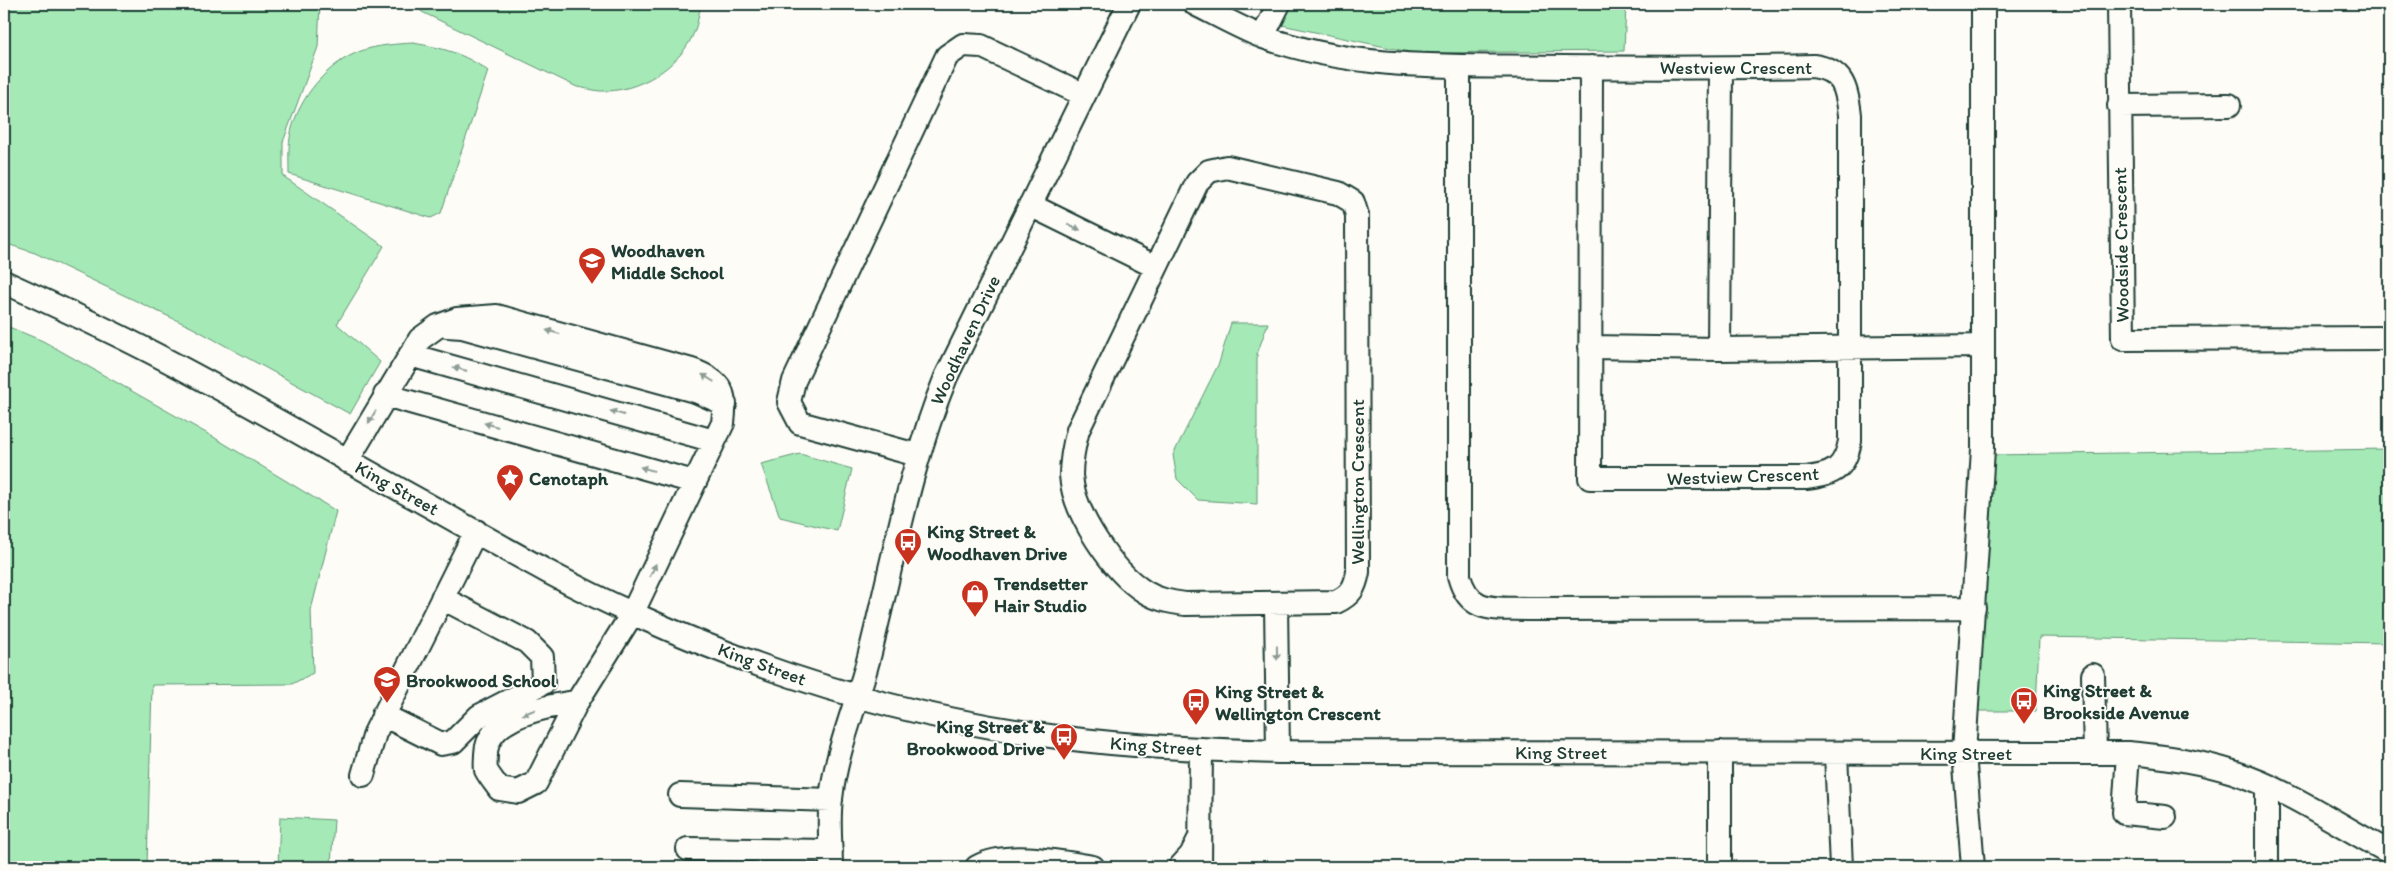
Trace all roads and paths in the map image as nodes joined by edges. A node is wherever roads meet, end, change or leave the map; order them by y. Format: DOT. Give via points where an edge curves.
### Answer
graph roads {
  1 [pos="1128,4"];
  2 [pos="1195,4"];
  3 [pos="1279,4"];
  4 [pos="1983,4"];
  5 [pos="2119,4"];
  6 [pos="1263,36"];
  7 [pos="1459,66"];
  8 [pos="1592,67"];
  9 [pos="1721,69"];
  10 [pos="1084,95"];
  11 [pos="2229,105"];
  12 [pos="2119,106"];
  13 [pos="1030,205"];
  14 [pos="1156,267"];
  15 [pos="4,282"];
  16 [pos="2389,338"];
  17 [pos="1982,346"];
  18 [pos="1590,347"];
  19 [pos="1850,348"];
  20 [pos="1719,349"];
  21 [pos="410,355"];
  22 [pos="385,395"];
  23 [pos="714,441"];
  24 [pos="917,455"];
  25 [pos="347,460"];
  26 [pos="694,482"];
  27 [pos="476,531"];
  28 [pos="442,598"];
  29 [pos="1276,604"];
  30 [pos="1974,608"];
  31 [pos="632,614"];
  32 [pos="2093,675"];
  33 [pos="856,696"];
  34 [pos="577,702"];
  35 [pos="383,715"];
  36 [pos="1201,749"];
  37 [pos="1278,752"];
  38 [pos="1720,752"];
  39 [pos="1836,753"];
  40 [pos="1964,753"];
  41 [pos="2094,753"];
  42 [pos="2128,753"];
  43 [pos="363,775"];
  44 [pos="2267,786"];
  45 [pos="680,795"];
  46 [pos="831,800"];
  47 [pos="2164,817"];
  48 [pos="1199,838"];
  49 [pos="688,848"];
  50 [pos="2389,852"];
  51 [pos="831,859"];
  52 [pos="977,867"];
  53 [pos="1093,867"];
  54 [pos="1180,867"];
  55 [pos="1200,867"];
  56 [pos="1720,867"];
  57 [pos="1841,867"];
  58 [pos="1973,867"];
  59 [pos="2267,867"];
  1 -- 10 [label="street, Woodhaven Drive"];
  2 -- 6 [label="street, Westview Crescent"];
  3 -- 6 [label="street"];
  4 -- 17 [label="street"];
  5 -- 12 [label="street, Woodside Crescent"];
  6 -- 7 [label="street, Westview Crescent" via="1371,62"];
  7 -- 8 [label="street, Westview Crescent"];
  7 -- 30 [label="street" via="1458,576 1463,591 1473,602 1490,608 1527,609"];
  8 -- 9 [label="street, Westview Crescent"];
  8 -- 18 [label="street, Westview Crescent"];
  9 -- 19 [label="street, Westview Crescent" via="1824,68 1834,73 1846,90 1850,115"];
  9 -- 20 [label="street"];
  10 -- 13 [label="street, Woodhaven Drive"];
  10 -- 24 [label="street" via="981,46 963,45 947,56 794,381 789,402 800,422"];
  11 -- 12 [label="street"];
  12 -- 16 [label="street, Woodside Crescent" via="2123,339"];
  13 -- 14 [label="street, one-way"];
  13 -- 24 [label="street, Woodhaven Drive" via="946,377"];
  14 -- 29 [label="street, Wellington Crescent" via="1078,430 1072,454 1077,503 1115,565 1145,592 1185,604"];
  14 -- 29 [label="street, Wellington Crescent" via="1197,183 1209,171 1218,168 1227,167 1338,193 1353,202 1357,215 1358,572 1348,596 1336,602"];
  15 -- 25 [label="street, King Street" via="140,346"];
  17 -- 19 [label="street"];
  17 -- 30 [label="street" via="1983,449"];
  18 -- 19 [label="street, Westview Crescent" via="1590,478 1806,478 1836,471 1847,456 1850,441"];
  18 -- 20 [label="street"];
  19 -- 20 [label="street"];
  21 -- 22 [label="street"];
  23 -- 21 [label="street, one-way"];
  23 -- 21 [label="street, one-way" via="723,422 725,404 698,392 462,327 438,326 420,339"];
  22 -- 25 [label="street, one-way"];
  26 -- 22 [label="street, one-way"];
  23 -- 26 [label="street"];
  24 -- 33 [label="street, Woodhaven Drive" via="869,658"];
  25 -- 27 [label="street, King Street"];
  31 -- 26 [label="street, one-way"];
  27 -- 28 [label="street"];
  27 -- 31 [label="street, King Street"];
  28 -- 35 [label="street"];
  28 -- 35 [label="street" via="527,642 542,657 543,682 479,716 453,742 441,744"];
  29 -- 37 [label="street, one-way"];
  30 -- 40 [label="street"];
  31 -- 33 [label="street, King Street" via="747,660"];
  31 -- 34 [label="street"];
  32 -- 41 [label="street"];
  33 -- 36 [label="street, King Street" via="958,720 1061,738"];
  33 -- 46 [label="street, Woodhaven Drive"];
  35 -- 43 [label="street" via="374,732"];
  36 -- 37 [label="street, King Street"];
  36 -- 48 [label="street"];
  37 -- 38 [label="street, King Street"];
  38 -- 39 [label="street, King Street"];
  38 -- 56 [label="street"];
  39 -- 40 [label="street, King Street"];
  39 -- 57 [label="street"];
  40 -- 41 [label="street, King Street"];
  40 -- 58 [label="street"];
  41 -- 42 [label="street, King Street"];
  42 -- 44 [label="street, King Street" via="2199,762"];
  42 -- 47 [label="street" via="2124,814"];
  44 -- 50 [label="street, King Street" via="2297,799"];
  44 -- 59 [label="street"];
  45 -- 46 [label="street"];
  46 -- 51 [label="street, Woodhaven Drive"];
  48 -- 54 [label="street" via="1191,855"];
  48 -- 55 [label="street"];
  49 -- 51 [label="street"];
  52 -- 53 [label="street" via="1009,859 1050,860"];
}
